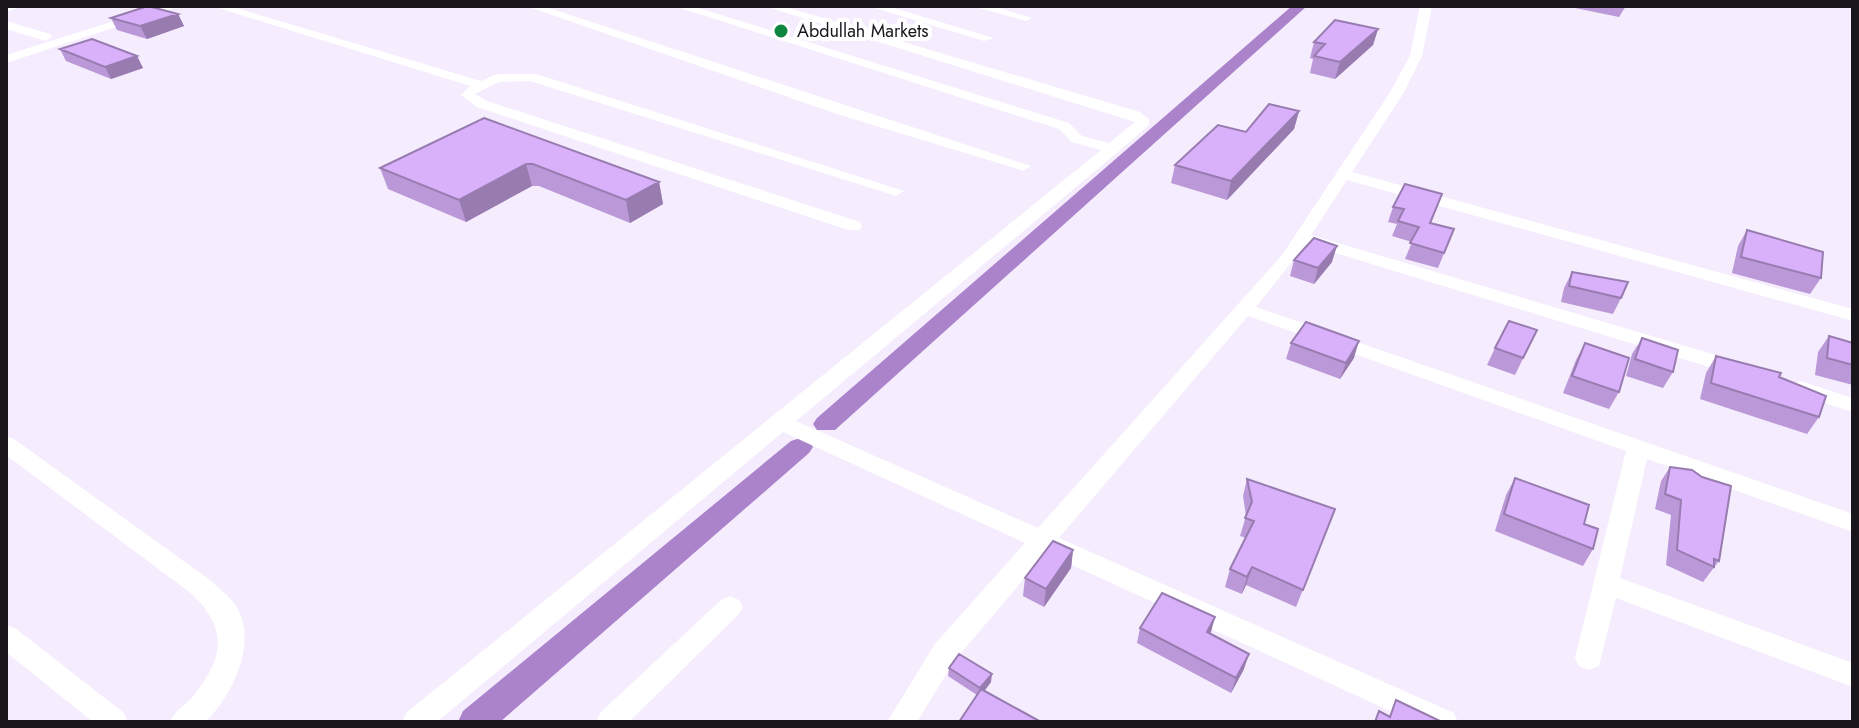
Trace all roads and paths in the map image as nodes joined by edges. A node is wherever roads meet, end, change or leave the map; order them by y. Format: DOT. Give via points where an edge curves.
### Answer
graph roads {
  1 [pos="18,6"];
  2 [pos="146,6"];
  3 [pos="174,6"];
  4 [pos="218,6"];
  5 [pos="532,6"];
  6 [pos="680,6"];
  7 [pos="874,6"];
  8 [pos="978,6"];
  9 [pos="1426,6"];
  10 [pos="778,7"];
  11 [pos="6,9"];
  12 [pos="1026,18"];
  13 [pos="741,24"];
  14 [pos="6,25"];
  15 [pos="46,37"];
  16 [pos="988,38"];
  17 [pos="6,50"];
  18 [pos="6,59"];
  19 [pos="481,85"];
  20 [pos="1113,149"];
  21 [pos="1023,166"];
  22 [pos="1343,174"];
  23 [pos="896,191"];
  24 [pos="854,226"];
  25 [pos="1301,238"];
  26 [pos="1245,309"];
  27 [pos="1853,315"];
  28 [pos="1853,405"];
  29 [pos="779,422"];
  30 [pos="6,444"];
  31 [pos="1638,449"];
  32 [pos="1853,523"];
  33 [pos="1045,539"];
  34 [pos="1607,584"];
  35 [pos="730,607"];
  36 [pos="6,636"];
  37 [pos="1589,658"];
  38 [pos="1853,675"];
  39 [pos="114,722"];
  40 [pos="184,722"];
  41 [pos="416,722"];
  42 [pos="610,722"];
  43 [pos="901,722"];
  44 [pos="1444,722"];
  1 -- 11 [label="street"];
  2 -- 15 [label="street"];
  3 -- 18 [label="street"];
  4 -- 19 [label="street"];
  5 -- 21 [label="street"];
  6 -- 13 [label="street"];
  7 -- 16 [label="street"];
  8 -- 12 [label="street"];
  9 -- 22 [label="street" via="1416,56"];
  10 -- 13 [label="street"];
  10 -- 20 [label="street" via="1142,118 1144,122"];
  13 -- 20 [label="street" via="1064,126 1077,139"];
  14 -- 15 [label="street"];
  15 -- 17 [label="street"];
  19 -- 23 [label="street" via="508,76 531,77"];
  19 -- 24 [label="street" via="470,91 471,99"];
  20 -- 29 [label="street"];
  22 -- 25 [label="street"];
  22 -- 27 [label="street"];
  25 -- 26 [label="street"];
  25 -- 28 [label="street"];
  26 -- 31 [label="street"];
  26 -- 33 [label="street"];
  29 -- 33 [label="street"];
  29 -- 41 [label="street"];
  30 -- 40 [label="street" via="225,610 232,646 226,671 203,706"];
  31 -- 32 [label="street"];
  31 -- 34 [label="street"];
  33 -- 43 [label="street" via="945,652"];
  33 -- 44 [label="street"];
  34 -- 37 [label="street"];
  34 -- 38 [label="street"];
  35 -- 42 [label="street"];
  36 -- 39 [label="street"];
}
